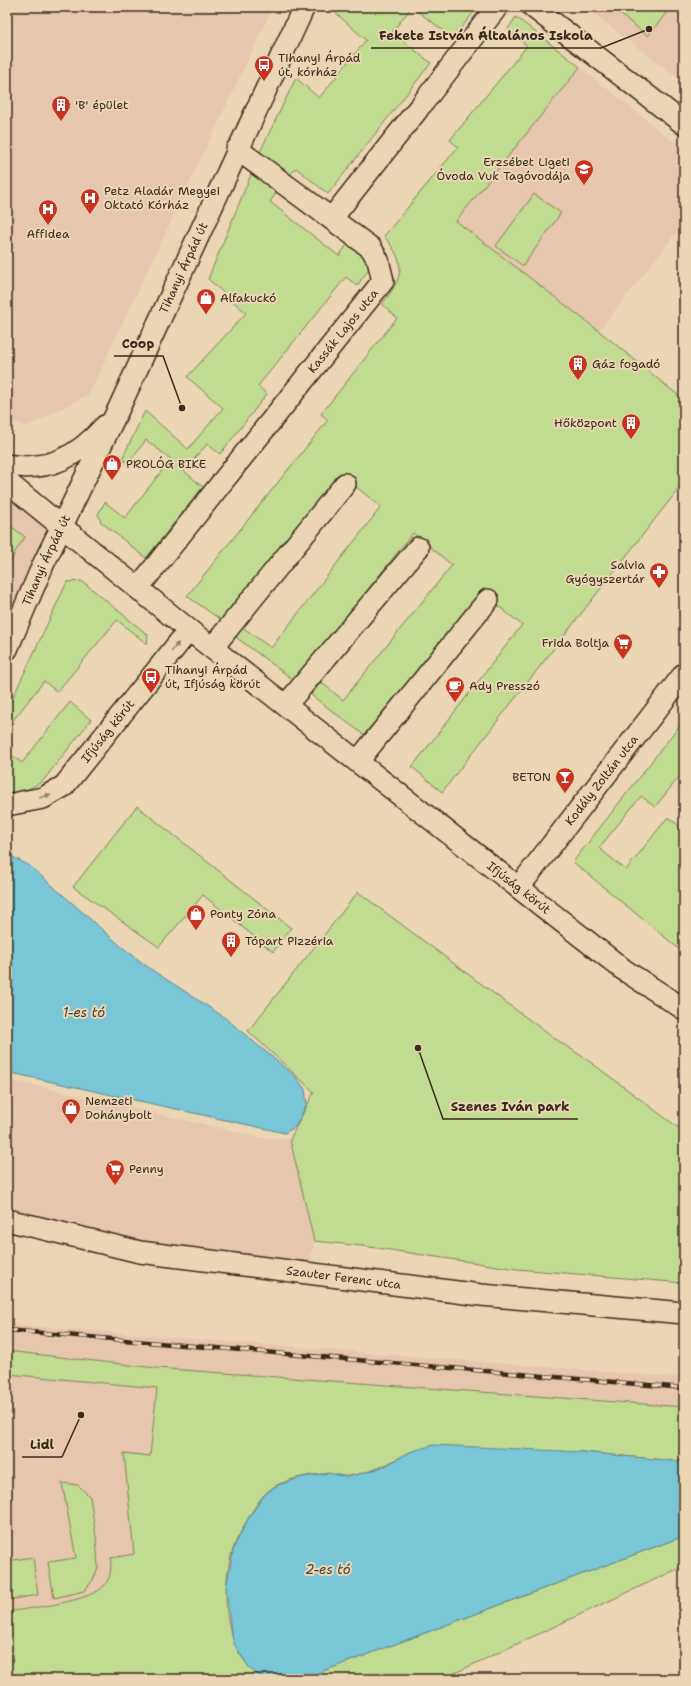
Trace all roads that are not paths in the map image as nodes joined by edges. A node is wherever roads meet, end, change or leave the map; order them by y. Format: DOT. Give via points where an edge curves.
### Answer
graph roads {
  1 [pos="304,7"];
  2 [pos="497,7"];
  3 [pos="533,7"];
  4 [pos="684,124"];
  5 [pos="237,149"];
  6 [pos="332,218"];
  7 [pos="119,408"];
  8 [pos="7,466"];
  9 [pos="7,482"];
  10 [pos="344,484"];
  11 [pos="62,526"];
  12 [pos="418,548"];
  13 [pos="138,588"];
  14 [pos="488,600"];
  15 [pos="189,630"];
  16 [pos="213,648"];
  17 [pos="7,649"];
  18 [pos="684,674"];
  19 [pos="287,704"];
  20 [pos="358,761"];
  21 [pos="7,805"];
  22 [pos="519,887"];
  23 [pos="684,1010"];
  24 [pos="7,1220"];
  25 [pos="684,1312"];
  1 -- 5 [label="street, Tihanyi Árpád út"];
  2 -- 6 [label="street"];
  3 -- 4 [label="street"];
  5 -- 6 [label="street"];
  5 -- 7 [label="street, Tihanyi Árpád út"];
  6 -- 13 [label="street, Kassák Lajos utca" via="371,248 378,260 383,281"];
  7 -- 8 [label="street, Tihanyi Árpád út" via="87,445 66,459 31,468"];
  7 -- 11 [label="street, Tihanyi Árpád út"];
  9 -- 11 [label="street, Ifjúság körút"];
  10 -- 16 [label="street"];
  11 -- 13 [label="street, Ifjúság körút"];
  11 -- 17 [label="street, Tihanyi Árpád út"];
  12 -- 19 [label="street"];
  13 -- 15 [label="street, Ifjúság körút"];
  14 -- 20 [label="street"];
  15 -- 16 [label="street, Ifjúság körút"];
  21 -- 15 [label="street, Ifjúság körút, one-way" via="43,798 64,786"];
  16 -- 19 [label="street, Ifjúság körút"];
  18 -- 22 [label="street, Kodály Zoltán utca"];
  19 -- 20 [label="street, Ifjúság körút"];
  20 -- 22 [label="street, Ifjúság körút"];
  22 -- 23 [label="street, Ifjúság körút" via="624,970"];
  24 -- 25 [label="street, Szauter Ferenc utca" via="140,1252 481,1294"];
}
